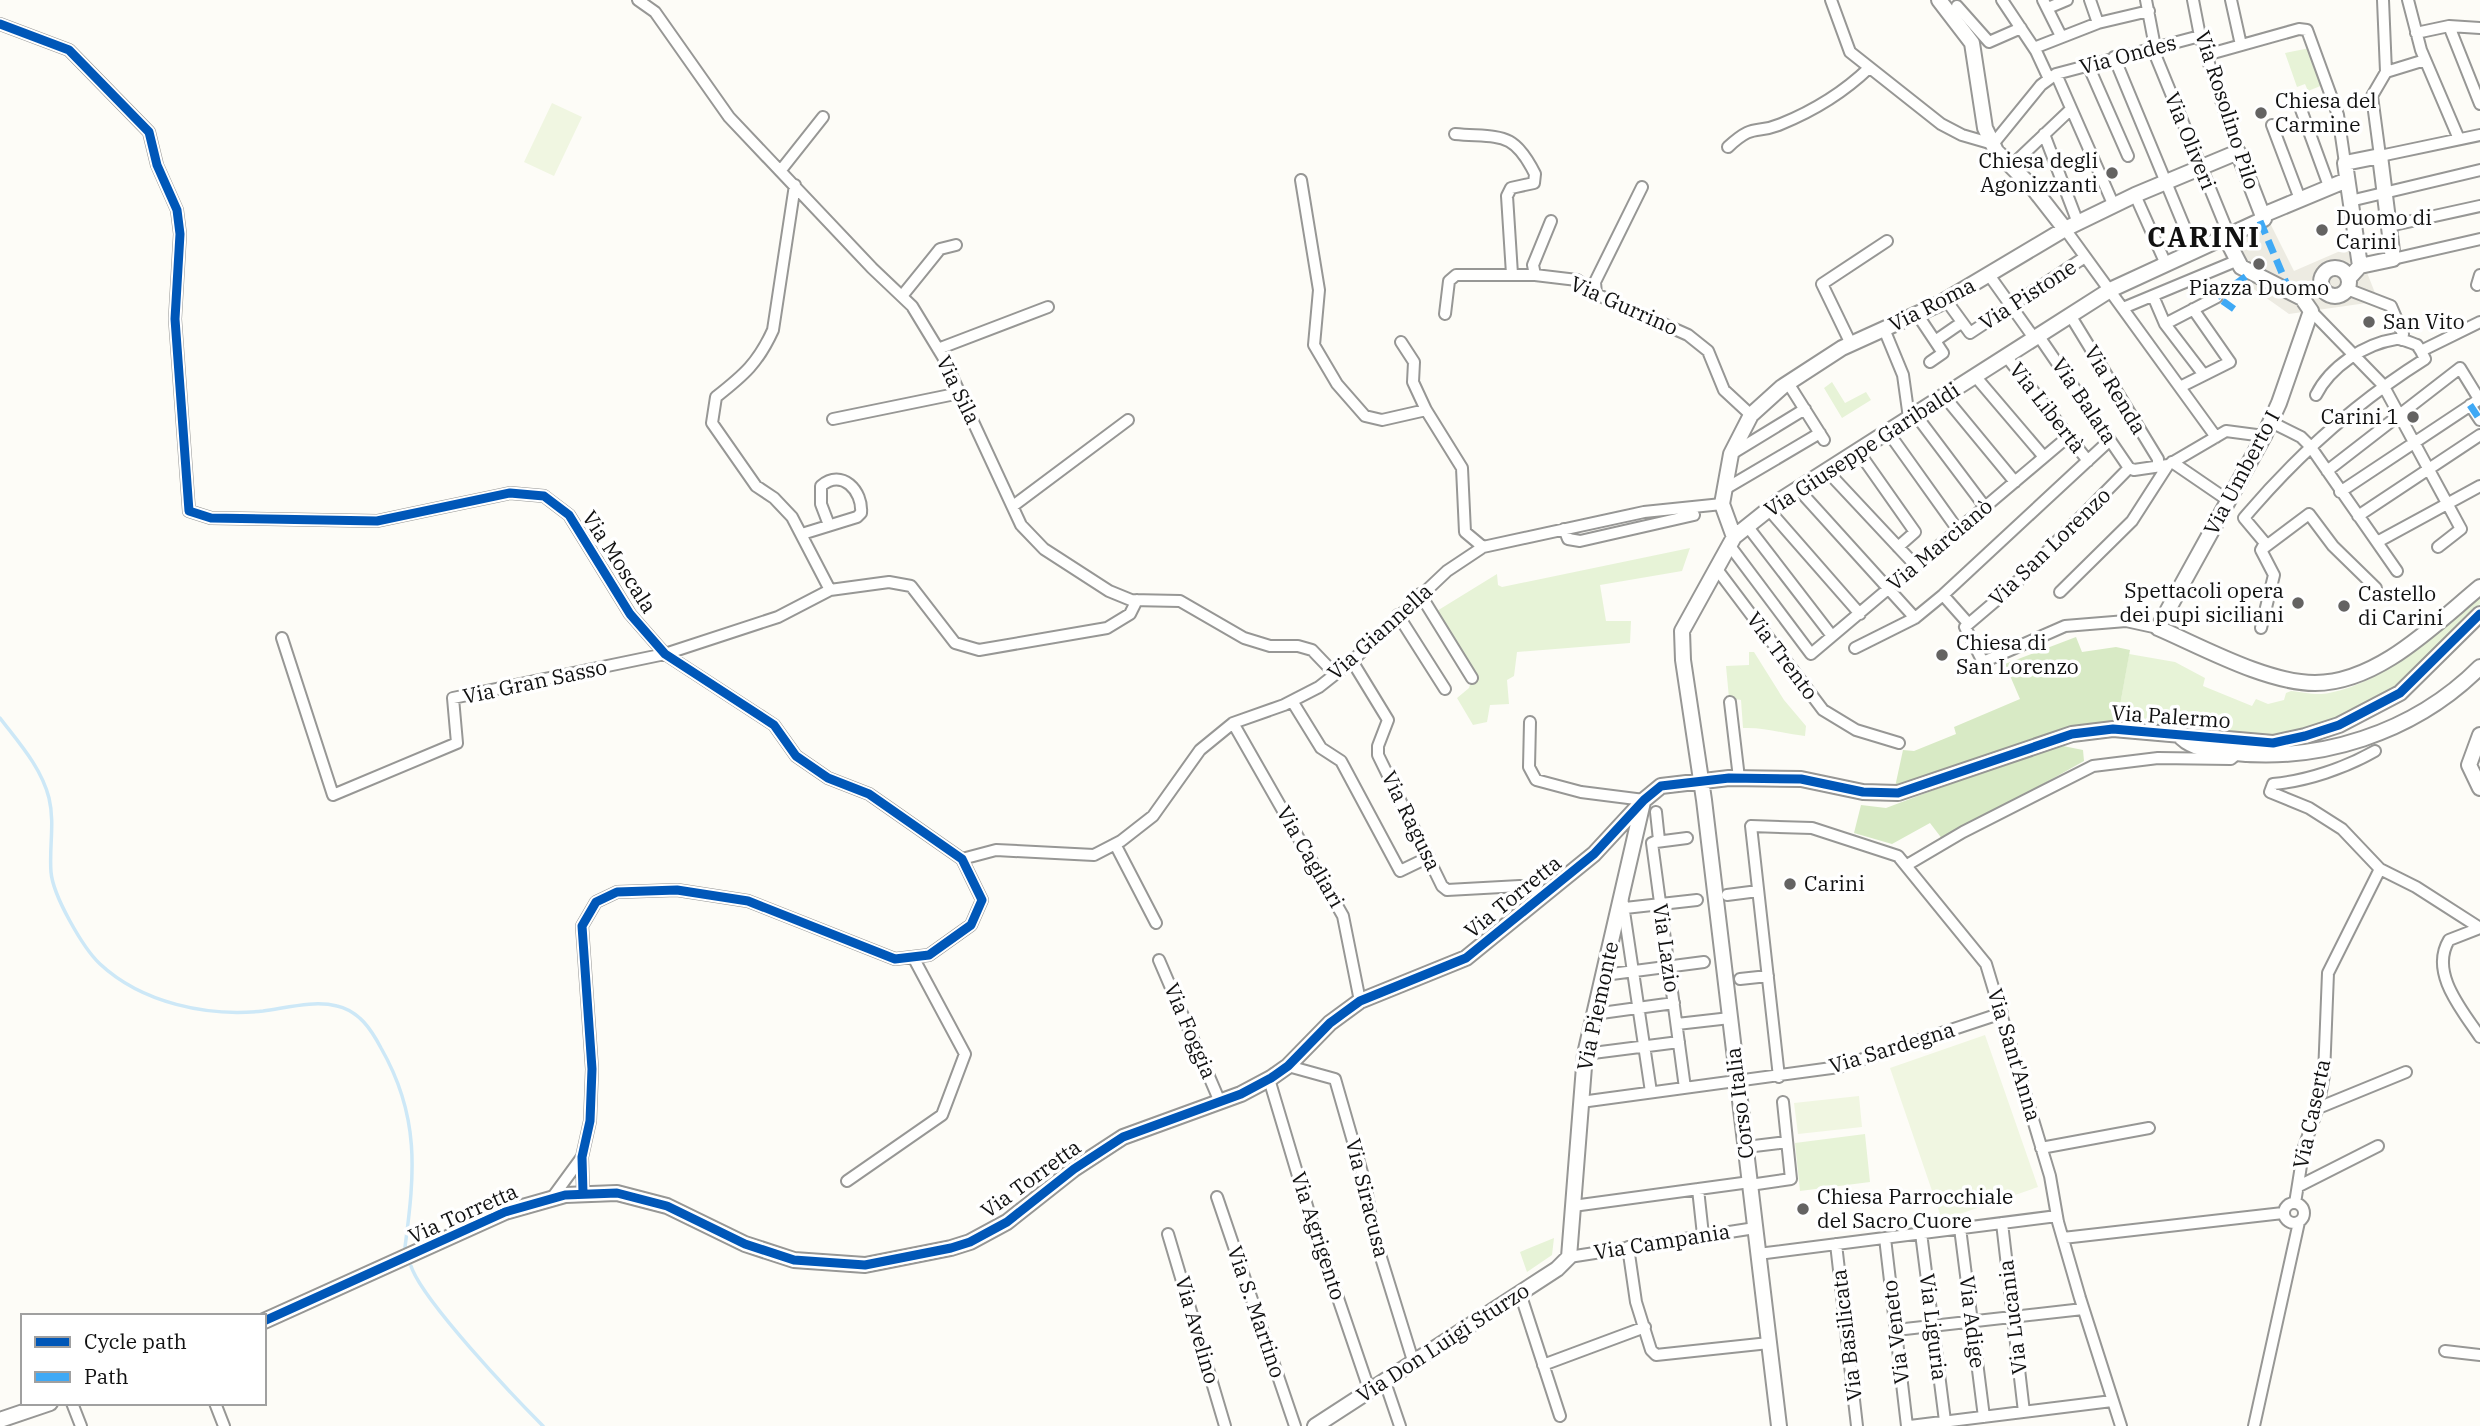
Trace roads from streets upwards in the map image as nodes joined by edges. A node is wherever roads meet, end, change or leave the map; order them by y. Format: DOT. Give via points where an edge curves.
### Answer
graph roads {
  1 [pos="638,0"];
  2 [pos="1831,0"];
  3 [pos="1939,0"];
  4 [pos="2002,0"];
  5 [pos="2067,0"];
  6 [pos="2090,0"];
  7 [pos="2193,0"];
  8 [pos="2231,0"];
  9 [pos="2383,0"];
  10 [pos="2407,0"];
  11 [pos="2045,4"];
  12 [pos="1957,6"];
  13 [pos="2147,6"];
  14 [pos="2098,23"];
  15 [pos="0,24"];
  16 [pos="2449,26"];
  17 [pos="2021,28"];
  18 [pos="2480,28"];
  19 [pos="2416,33"];
  20 [pos="2061,36"];
  21 [pos="2200,36"];
  22 [pos="2241,45"];
  23 [pos="2154,47"];
  24 [pos="2034,48"];
  25 [pos="2206,55"];
  26 [pos="2114,57"];
  27 [pos="2425,60"];
  28 [pos="2088,65"];
  29 [pos="1869,68"];
  30 [pos="2386,72"];
  31 [pos="2052,77"];
  32 [pos="2299,104"];
  33 [pos="2480,104"];
  34 [pos="2071,109"];
  35 [pos="823,117"];
  36 [pos="2272,125"];
  37 [pos="1455,134"];
  38 [pos="2044,134"];
  39 [pos="2480,135"];
  40 [pos="2459,139"];
  41 [pos="1993,144"];
  42 [pos="1728,147"];
  43 [pos="2238,152"];
  44 [pos="2128,156"];
  45 [pos="2380,156"];
  46 [pos="2344,163"];
  47 [pos="2011,166"];
  48 [pos="2201,167"];
  49 [pos="781,170"];
  50 [pos="2480,170"];
  51 [pos="1301,180"];
  52 [pos="2347,180"];
  53 [pos="2165,183"];
  54 [pos="795,186"];
  55 [pos="2329,186"];
  56 [pos="1642,187"];
  57 [pos="2385,194"];
  58 [pos="2135,195"];
  59 [pos="2300,199"];
  60 [pos="2350,201"];
  61 [pos="2114,206"];
  62 [pos="2480,206"];
  63 [pos="2264,217"];
  64 [pos="1551,221"];
  65 [pos="2072,226"];
  66 [pos="2389,226"];
  67 [pos="2224,237"];
  68 [pos="2480,239"];
  69 [pos="1887,241"];
  70 [pos="956,245"];
  71 [pos="2194,250"];
  72 [pos="2085,257"];
  73 [pos="2360,257"];
  74 [pos="2393,259"];
  75 [pos="2165,262"];
  76 [pos="2232,262"];
  77 [pos="2327,272"];
  78 [pos="1512,274"];
  79 [pos="1535,275"];
  80 [pos="1989,275"];
  81 [pos="2348,284"];
  82 [pos="2110,290"];
  83 [pos="1596,293"];
  84 [pos="902,296"];
  85 [pos="2153,296"];
  86 [pos="2333,296"];
  87 [pos="2217,297"];
  88 [pos="2302,298"];
  89 [pos="1946,300"];
  90 [pos="2011,306"];
  91 [pos="1048,307"];
  92 [pos="2123,308"];
  93 [pos="2193,309"];
  94 [pos="2311,311"];
  95 [pos="1445,314"];
  96 [pos="1917,314"];
  97 [pos="2070,316"];
  98 [pos="2480,322"];
  99 [pos="1961,323"];
  100 [pos="2165,324"];
  101 [pos="1884,329"];
  102 [pos="2036,336"];
  103 [pos="2402,340"];
  104 [pos="1935,341"];
  105 [pos="1401,342"];
  106 [pos="1851,344"];
  107 [pos="938,349"];
  108 [pos="2421,351"];
  109 [pos="2355,355"];
  110 [pos="2006,356"];
  111 [pos="1930,362"];
  112 [pos="2204,375"];
  113 [pos="1975,376"];
  114 [pos="1788,383"];
  115 [pos="2383,385"];
  116 [pos="2180,387"];
  117 [pos="960,393"];
  118 [pos="2316,395"];
  119 [pos="1944,396"];
  120 [pos="2476,401"];
  121 [pos="1805,409"];
  122 [pos="1426,410"];
  123 [pos="1751,415"];
  124 [pos="1912,416"];
  125 [pos="2400,416"];
  126 [pos="833,419"];
  127 [pos="1128,420"];
  128 [pos="2480,420"];
  129 [pos="2268,429"];
  130 [pos="1888,432"];
  131 [pos="2480,435"];
  132 [pos="2069,436"];
  133 [pos="2217,437"];
  134 [pos="2110,439"];
  135 [pos="2414,443"];
  136 [pos="2310,446"];
  137 [pos="1858,451"];
  138 [pos="1731,454"];
  139 [pos="2043,457"];
  140 [pos="2088,461"];
  141 [pos="2166,464"];
  142 [pos="2129,468"];
  143 [pos="2429,470"];
  144 [pos="1827,471"];
  145 [pos="2327,471"];
  146 [pos="2015,482"];
  147 [pos="2480,486"];
  148 [pos="1725,489"];
  149 [pos="1799,490"];
  150 [pos="2340,492"];
  151 [pos="2229,501"];
  152 [pos="2447,504"];
  153 [pos="1722,505"];
  154 [pos="1013,506"];
  155 [pos="1985,507"];
  156 [pos="1769,510"];
  157 [pos="1694,515"];
  158 [pos="2358,516"];
  159 [pos="829,525"];
  160 [pos="1748,527"];
  161 [pos="1564,529"];
  162 [pos="1958,530"];
  163 [pos="802,534"];
  164 [pos="2379,541"];
  165 [pos="1732,542"];
  166 [pos="1483,547"];
  167 [pos="1898,547"];
  168 [pos="2438,547"];
  169 [pos="2261,550"];
  170 [pos="1916,566"];
  171 [pos="1716,568"];
  172 [pos="2397,571"];
  173 [pos="2480,587"];
  174 [pos="2376,588"];
  175 [pos="1888,589"];
  176 [pos="830,590"];
  177 [pos="2060,592"];
  178 [pos="1420,594"];
  179 [pos="1943,595"];
  180 [pos="1137,600"];
  181 [pos="1860,614"];
  182 [pos="2480,614"];
  183 [pos="1398,615"];
  184 [pos="1915,618"];
  185 [pos="1966,625"];
  186 [pos="2158,628"];
  187 [pos="2261,628"];
  188 [pos="1832,636"];
  189 [pos="282,638"];
  190 [pos="1855,649"];
  191 [pos="665,654"];
  192 [pos="1352,661"];
  193 [pos="2480,667"];
  194 [pos="1335,674"];
  195 [pos="1472,678"];
  196 [pos="1445,689"];
  197 [pos="1292,701"];
  198 [pos="1730,702"];
  199 [pos="1530,722"];
  200 [pos="1233,723"];
  201 [pos="2177,733"];
  202 [pos="2480,735"];
  203 [pos="1899,743"];
  204 [pos="2375,751"];
  205 [pos="2238,753"];
  206 [pos="1739,778"];
  207 [pos="1701,781"];
  208 [pos="2480,788"];
  209 [pos="1643,800"];
  210 [pos="1656,812"];
  211 [pos="1687,838"];
  212 [pos="1656,842"];
  213 [pos="1115,844"];
  214 [pos="1429,857"];
  215 [pos="961,859"];
  216 [pos="1907,865"];
  217 [pos="2380,869"];
  218 [pos="1758,891"];
  219 [pos="1545,894"];
  220 [pos="1727,895"];
  221 [pos="1697,900"];
  222 [pos="1624,903"];
  223 [pos="1660,904"];
  224 [pos="1156,923"];
  225 [pos="2480,928"];
  226 [pos="914,957"];
  227 [pos="1159,960"];
  228 [pos="1704,962"];
  229 [pos="1669,967"];
  230 [pos="1634,972"];
  231 [pos="1604,975"];
  232 [pos="1768,976"];
  233 [pos="1740,979"];
  234 [pos="1360,1001"];
  235 [pos="1674,1003"];
  236 [pos="1639,1008"];
  237 [pos="2002,1013"];
  238 [pos="1594,1014"];
  239 [pos="1730,1018"];
  240 [pos="1676,1024"];
  241 [pos="2480,1037"];
  242 [pos="1679,1042"];
  243 [pos="1644,1047"];
  244 [pos="1585,1054"];
  245 [pos="1288,1066"];
  246 [pos="2406,1072"];
  247 [pos="1779,1076"];
  248 [pos="1269,1080"];
  249 [pos="1738,1082"];
  250 [pos="1685,1088"];
  251 [pos="1651,1092"];
  252 [pos="1220,1102"];
  253 [pos="1581,1102"];
  254 [pos="1783,1102"];
  255 [pos="2318,1108"];
  256 [pos="2149,1128"];
  257 [pos="1787,1142"];
  258 [pos="2378,1146"];
  259 [pos="1746,1147"];
  260 [pos="2041,1147"];
  261 [pos="582,1157"];
  262 [pos="846,1181"];
  263 [pos="1750,1183"];
  264 [pos="2298,1186"];
  265 [pos="1698,1189"];
  266 [pos="583,1193"];
  267 [pos="1217,1197"];
  268 [pos="552,1198"];
  269 [pos="2295,1203"];
  270 [pos="1573,1206"];
  271 [pos="2284,1213"];
  272 [pos="2057,1216"];
  273 [pos="2002,1223"];
  274 [pos="2299,1224"];
  275 [pos="1755,1228"];
  276 [pos="1961,1228"];
  277 [pos="1921,1233"];
  278 [pos="1168,1234"];
  279 [pos="1703,1235"];
  280 [pos="1885,1238"];
  281 [pos="2063,1238"];
  282 [pos="1836,1244"];
  283 [pos="1628,1247"];
  284 [pos="1758,1254"];
  285 [pos="1569,1256"];
  286 [pos="1520,1293"];
  287 [pos="2083,1309"];
  288 [pos="2013,1317"];
  289 [pos="266,1320"];
  290 [pos="1972,1322"];
  291 [pos="1933,1326"];
  292 [pos="1645,1327"];
  293 [pos="1896,1331"];
  294 [pos="1769,1343"];
  295 [pos="2445,1351"];
  296 [pos="2480,1355"];
  297 [pos="1414,1364"];
  298 [pos="1544,1365"];
  299 [pos="1385,1382"];
  300 [pos="1370,1392"];
  301 [pos="2112,1401"];
  302 [pos="45,1405"];
  303 [pos="73,1405"];
  304 [pos="216,1405"];
  305 [pos="2024,1412"];
  306 [pos="1560,1416"];
  307 [pos="1984,1417"];
  308 [pos="4,1421"];
  309 [pos="1945,1422"];
  310 [pos="80,1426"];
  311 [pos="224,1426"];
  312 [pos="1225,1426"];
  313 [pos="1295,1426"];
  314 [pos="1315,1426"];
  315 [pos="1400,1426"];
  316 [pos="1779,1426"];
  317 [pos="1857,1426"];
  318 [pos="1908,1426"];
  319 [pos="2121,1426"];
  320 [pos="2254,1426"];
  1 -- 49 [label="street, Via Sila" via="655,12 729,117"];
  2 -- 29 [label="street" via="1850,52"];
  3 -- 41 [label="street" via="1972,43 1985,128"];
  4 -- 17 [label="street"];
  5 -- 11 [label="street"];
  6 -- 14 [label="street"];
  7 -- 21 [label="street, Via Rosolino Pilo"];
  8 -- 22 [label="street"];
  9 -- 30 [label="street"];
  10 -- 19 [label="street"];
  11 -- 20 [label="street"];
  12 -- 17 [label="street" via="1989,43"];
  13 -- 14 [label="street"];
  13 -- 23 [label="street, Via Oliveri"];
  14 -- 20 [label="street"];
  15 -- 191 [label="street, Via Moscala" via="69,50 149,132 166,190 177,210 180,234 175,319 189,510 211,518 377,521 510,493 544,496 569,515 630,614"];
  16 -- 18 [label="street"];
  16 -- 19 [label="street"];
  16 -- 33 [label="street"];
  17 -- 24 [label="street"];
  19 -- 27 [label="street"];
  20 -- 24 [label="street"];
  21 -- 23 [label="street, Via Ondes"];
  21 -- 25 [label="street, Via Rosolino Pilo"];
  22 -- 25 [label="street"];
  22 -- 46 [label="street" via="2307,30 2338,115"];
  23 -- 26 [label="street, Via Ondes"];
  23 -- 48 [label="street, Via Oliveri"];
  24 -- 31 [label="street"];
  25 -- 43 [label="street, Via Rosolino Pilo"];
  26 -- 28 [label="street, Via Ondes"];
  26 -- 53 [label="street"];
  27 -- 30 [label="street"];
  27 -- 40 [label="street"];
  28 -- 31 [label="street, Via Ondes"];
  28 -- 44 [label="street"];
  29 -- 41 [label="street" via="1941,124"];
  29 -- 42 [label="street" via="1850,86 1779,125 1745,131"];
  30 -- 45 [label="street" via="2372,96"];
  31 -- 34 [label="street"];
  31 -- 41 [label="street"];
  32 -- 55 [label="street"];
  34 -- 38 [label="street"];
  34 -- 61 [label="street"];
  35 -- 49 [label="street"];
  36 -- 59 [label="street"];
  37 -- 78 [label="street" via="1504,138 1517,144 1535,174 1534,183 1508,190"];
  38 -- 47 [label="street"];
  38 -- 65 [label="street"];
  39 -- 40 [label="street"];
  40 -- 45 [label="street"];
  41 -- 47 [label="street"];
  43 -- 48 [label="street, Via Roma"];
  43 -- 63 [label="street, Via Rosolino Pilo"];
  45 -- 46 [label="street"];
  45 -- 57 [label="street"];
  46 -- 52 [label="street"];
  47 -- 65 [label="street"];
  48 -- 53 [label="street, Via Roma"];
  48 -- 67 [label="street, Via Oliveri"];
  49 -- 54 [label="street, Via Sila"];
  50 -- 57 [label="street"];
  51 -- 122 [label="street" via="1319,290 1314,345 1337,384 1365,416 1381,420"];
  52 -- 55 [label="street, Via Giuseppe Garibaldi"];
  52 -- 60 [label="street"];
  53 -- 58 [label="street, Via Roma"];
  53 -- 71 [label="street"];
  54 -- 84 [label="street, Via Sila"];
  54 -- 163 [label="street" via="773,330 745,376 716,397 712,423 756,486 783,508"];
  55 -- 59 [label="street, Via Giuseppe Garibaldi"];
  56 -- 83 [label="street" via="1595,282"];
  57 -- 60 [label="street"];
  57 -- 66 [label="street"];
  58 -- 61 [label="street, Via Roma"];
  58 -- 75 [label="street"];
  59 -- 63 [label="street, Via Giuseppe Garibaldi"];
  60 -- 73 [label="street"];
  61 -- 65 [label="street, Via Roma"];
  62 -- 66 [label="street"];
  63 -- 67 [label="street, Via Giuseppe Garibaldi"];
  64 -- 79 [label="street" via="1533,265"];
  65 -- 72 [label="street"];
  65 -- 80 [label="street, Via Roma"];
  66 -- 74 [label="street"];
  67 -- 71 [label="street, Via Giuseppe Garibaldi"];
  67 -- 76 [label="street"];
  68 -- 74 [label="street"];
  69 -- 106 [label="street" via="1822,284"];
  70 -- 84 [label="street" via="940,250"];
  71 -- 75 [label="street, Via Giuseppe Garibaldi"];
  72 -- 82 [label="street"];
  72 -- 90 [label="street, Via Pistone"];
  73 -- 74 [label="street"];
  73 -- 77 [label="street"];
  73 -- 81 [label="street"];
  75 -- 82 [label="street, Via Giuseppe Garibaldi"];
  76 -- 85 [label="street"];
  76 -- 88 [label="street"];
  77 -- 81 [label="street" via="2346,272"];
  77 -- 86 [label="street" via="2322,289"];
  77 -- 88 [label="street"];
  78 -- 79 [label="street, Via Gurrino"];
  78 -- 95 [label="street, Via Gurrino" via="1451,277"];
  79 -- 83 [label="street, Via Gurrino" via="1577,281"];
  80 -- 89 [label="street, Via Roma"];
  80 -- 90 [label="street, Via Balata"];
  81 -- 86 [label="street"];
  81 -- 103 [label="street" via="2391,306"];
  82 -- 92 [label="street"];
  82 -- 97 [label="street, Via Giuseppe Garibaldi"];
  83 -- 123 [label="street, Via Gurrino" via="1688,335 1708,351 1724,390"];
  84 -- 107 [label="street, Via Sila"];
  85 -- 92 [label="street"];
  85 -- 100 [label="street"];
  86 -- 94 [label="street"];
  87 -- 93 [label="street"];
  88 -- 94 [label="street"];
  89 -- 96 [label="street, Via Roma"];
  89 -- 99 [label="street, Via Pistone"];
  90 -- 99 [label="street, Via Pistone" via="1970,333"];
  90 -- 102 [label="street, Via Balata"];
  91 -- 107 [label="street"];
  92 -- 116 [label="street"];
  93 -- 100 [label="street"];
  93 -- 112 [label="street" via="2230,362"];
  94 -- 109 [label="street"];
  94 -- 129 [label="street, Via Umberto I"];
  96 -- 101 [label="street, Via Roma"];
  96 -- 104 [label="street"];
  97 -- 102 [label="street, Via Giuseppe Garibaldi"];
  97 -- 141 [label="street, Via Renda" via="2158,459"];
  98 -- 108 [label="street"];
  99 -- 104 [label="street"];
  100 -- 112 [label="street"];
  101 -- 106 [label="street, Via Roma"];
  101 -- 124 [label="street" via="1903,375"];
  102 -- 110 [label="street, Via Giuseppe Garibaldi"];
  102 -- 134 [label="street, Via Balata"];
  103 -- 108 [label="street"];
  103 -- 109 [label="street"];
  104 -- 111 [label="street" via="1944,353"];
  105 -- 122 [label="street" via="1415,362 1413,382"];
  106 -- 114 [label="street, Via Roma"];
  107 -- 117 [label="street, Via Sila"];
  108 -- 115 [label="street" via="2425,359"];
  109 -- 115 [label="street"];
  109 -- 118 [label="street" via="2324,379"];
  110 -- 113 [label="street, Via Giuseppe Garibaldi"];
  110 -- 132 [label="street, Via Libertà"];
  112 -- 116 [label="street"];
  113 -- 119 [label="street, Via Giuseppe Garibaldi"];
  113 -- 139 [label="street"];
  114 -- 121 [label="street"];
  114 -- 123 [label="street, Via Roma"];
  115 -- 125 [label="street"];
  115 -- 136 [label="street"];
  116 -- 133 [label="street"];
  117 -- 126 [label="street"];
  117 -- 154 [label="street, Via Sila"];
  119 -- 124 [label="street, Via Giuseppe Garibaldi"];
  119 -- 146 [label="street"];
  120 -- 125 [label="street" via="2460,368"];
  120 -- 128 [label="street"];
  120 -- 135 [label="street"];
  121 -- 138 [label="street"];
  121 -- 148 [label="street" via="1822,437"];
  122 -- 166 [label="street" via="1462,468 1465,533"];
  123 -- 138 [label="street, Via Roma"];
  124 -- 130 [label="street, Via Giuseppe Garibaldi"];
  124 -- 155 [label="street"];
  125 -- 135 [label="street"];
  125 -- 145 [label="street"];
  127 -- 154 [label="street"];
  129 -- 133 [label="street" via="2226,431"];
  129 -- 136 [label="street" via="2301,437"];
  129 -- 151 [label="street, Via Umberto I"];
  130 -- 137 [label="street, Via Giuseppe Garibaldi"];
  130 -- 162 [label="street"];
  131 -- 143 [label="street"];
  132 -- 139 [label="street, Via Marcianò"];
  132 -- 140 [label="street, Via Libertà"];
  133 -- 141 [label="street"];
  134 -- 140 [label="street"];
  134 -- 142 [label="street, Via Balata"];
  135 -- 143 [label="street"];
  135 -- 150 [label="street"];
  136 -- 145 [label="street"];
  136 -- 169 [label="street" via="2244,519 2264,543"];
  137 -- 144 [label="street, Via Giuseppe Garibaldi"];
  137 -- 167 [label="street" via="1914,532"];
  138 -- 148 [label="street, Via Roma"];
  139 -- 146 [label="street, Via Marcianò"];
  140 -- 179 [label="street"];
  141 -- 142 [label="street"];
  141 -- 151 [label="street"];
  141 -- 177 [label="street" via="2132,521"];
  142 -- 185 [label="street, Via San Lorenzo" via="2012,587"];
  143 -- 152 [label="street"];
  143 -- 158 [label="street"];
  144 -- 149 [label="street, Via Giuseppe Garibaldi"];
  144 -- 167 [label="street"];
  145 -- 150 [label="street"];
  146 -- 155 [label="street, Via Marcianò"];
  147 -- 152 [label="street"];
  148 -- 153 [label="street, Via Roma"];
  149 -- 156 [label="street, Via Giuseppe Garibaldi"];
  149 -- 175 [label="street"];
  150 -- 158 [label="street"];
  151 -- 186 [label="street, Via Umberto I"];
  152 -- 164 [label="street"];
  152 -- 168 [label="street" via="2460,528"];
  153 -- 161 [label="street, Via Giannella" via="1644,512"];
  153 -- 165 [label="street"];
  154 -- 180 [label="street, Via Sila" via="1021,525 1044,548 1110,591"];
  155 -- 162 [label="street, Via Marcianò"];
  156 -- 160 [label="street, Via Giuseppe Garibaldi"];
  156 -- 181 [label="street"];
  157 -- 161 [label="street" via="1580,541 1568,539"];
  158 -- 164 [label="street"];
  159 -- 159 [label="street" via="861,513 854,487 843,480 821,486 821,504"];
  159 -- 163 [label="street"];
  160 -- 165 [label="street, Via Giuseppe Garibaldi"];
  160 -- 188 [label="street"];
  161 -- 166 [label="street, Via Giannella"];
  162 -- 170 [label="street, Via Marcianò"];
  163 -- 176 [label="street"];
  164 -- 172 [label="street"];
  165 -- 171 [label="street, Via Giuseppe Garibaldi"];
  165 -- 188 [label="street, Via Marcianò" via="1811,654"];
  166 -- 178 [label="street, Via Giannella"];
  167 -- 170 [label="street"];
  169 -- 174 [label="street" via="2309,514 2333,546"];
  169 -- 187 [label="street" via="2274,575"];
  170 -- 175 [label="street, Via Marcianò"];
  171 -- 203 [label="street, Via Trento" via="1823,710 1856,730"];
  171 -- 207 [label="street, Via Giuseppe Garibaldi" via="1682,631"];
  173 -- 186 [label="street" via="2398,651 2348,678 2331,682 2296,681 2264,672"];
  175 -- 181 [label="street, Via Marcianò"];
  175 -- 184 [label="street"];
  176 -- 180 [label="street" via="889,582 911,586 954,643 979,650 1107,628 1130,614"];
  176 -- 191 [label="street" via="778,617"];
  178 -- 183 [label="street, Via Giannella"];
  178 -- 195 [label="street"];
  179 -- 184 [label="street"];
  179 -- 185 [label="street"];
  180 -- 194 [label="street, Via Sila" via="1180,601 1244,638 1312,650"];
  181 -- 188 [label="street, Via Marcianò"];
  182 -- 201 [label="street, Via Palermo" via="2400,693 2339,725 2273,743"];
  183 -- 192 [label="street, Via Giannella"];
  183 -- 196 [label="street"];
  184 -- 190 [label="street"];
  185 -- 186 [label="street" via="1983,662 2065,626 2126,621"];
  189 -- 191 [label="street, Via Gran Sasso" via="333,795 457,743 453,698"];
  191 -- 215 [label="street, Via Moscala" via="774,724 796,756 869,794"];
  192 -- 194 [label="street, Via Giannella"];
  192 -- 214 [label="street, Via Ragusa" via="1388,720 1378,755"];
  193 -- 205 [label="street" via="2427,710 2399,725 2316,752"];
  194 -- 197 [label="street, Via Giannella"];
  197 -- 200 [label="street, Via Giannella"];
  197 -- 214 [label="street" via="1321,748 1341,761 1400,871"];
  198 -- 206 [label="street"];
  199 -- 209 [label="street" via="1529,767 1536,780 1581,792"];
  200 -- 213 [label="street, Via Giannella" via="1200,750 1153,816"];
  200 -- 234 [label="street, Via Cagliari" via="1343,916"];
  201 -- 205 [label="street" via="2197,748"];
  201 -- 206 [label="street, Via Palermo" via="2113,729 2072,734 1898,793 1863,792 1801,779"];
  202 -- 208 [label="street" via="2469,765"];
  204 -- 217 [label="street" via="2269,789 2342,829"];
  205 -- 216 [label="street" via="2231,759 2158,758 2093,766"];
  206 -- 207 [label="street, Via Palermo"];
  207 -- 209 [label="street, Via Torretta" via="1661,786"];
  207 -- 239 [label="street, Corso Italia"];
  209 -- 219 [label="street, Via Torretta" via="1594,854"];
  209 -- 222 [label="street, Via Piemonte"];
  210 -- 212 [label="street, Via Lazio"];
  211 -- 212 [label="street"];
  212 -- 223 [label="street, Via Lazio" via="1652,843"];
  213 -- 215 [label="street, Via Giannella" via="1094,855 996,850"];
  213 -- 224 [label="street"];
  214 -- 219 [label="street, Via Ragusa" via="1447,890 1520,886"];
  215 -- 226 [label="street, Via Moscala" via="982,900 971,925 929,955"];
  216 -- 218 [label="street, Via Sant'Anna" via="1888,850 1812,828 1751,826"];
  216 -- 237 [label="street, Via Sant'Anna" via="1986,964"];
  217 -- 225 [label="street"];
  217 -- 255 [label="street, Via Caserta" via="2328,973 2324,1075"];
  218 -- 220 [label="street"];
  218 -- 232 [label="street"];
  219 -- 234 [label="street, Via Torretta" via="1466,958"];
  221 -- 223 [label="street"];
  222 -- 223 [label="street"];
  222 -- 230 [label="street"];
  222 -- 231 [label="street, Via Piemonte"];
  223 -- 229 [label="street, Via Lazio"];
  225 -- 241 [label="street" via="2449,940 2443,965 2446,984"];
  226 -- 261 [label="street, Via Moscala" via="895,959 748,901 677,890 617,892 596,902 582,926 592,1069 590,1121"];
  226 -- 262 [label="street" via="965,1054 942,1115"];
  227 -- 252 [label="street, Via Foggia"];
  228 -- 229 [label="street"];
  229 -- 230 [label="street"];
  229 -- 235 [label="street, Via Lazio"];
  230 -- 231 [label="street"];
  230 -- 236 [label="street"];
  231 -- 238 [label="street, Via Piemonte"];
  232 -- 233 [label="street"];
  232 -- 247 [label="street"];
  234 -- 245 [label="street, Via Torretta" via="1330,1023"];
  235 -- 236 [label="street"];
  235 -- 240 [label="street, Via Lazio"];
  236 -- 238 [label="street"];
  236 -- 243 [label="street"];
  237 -- 247 [label="street, Via Sardegna" via="1839,1067"];
  237 -- 260 [label="street, Via Sant'Anna"];
  238 -- 244 [label="street, Via Piemonte"];
  239 -- 240 [label="street"];
  239 -- 249 [label="street, Corso Italia"];
  240 -- 242 [label="street, Via Lazio"];
  242 -- 243 [label="street"];
  242 -- 250 [label="street, Via Lazio"];
  243 -- 244 [label="street"];
  243 -- 251 [label="street"];
  244 -- 253 [label="street, Via Piemonte"];
  245 -- 248 [label="street, Via Torretta"];
  245 -- 297 [label="street, Via Siracusa" via="1335,1079 1365,1183 1374,1235"];
  246 -- 255 [label="street"];
  247 -- 249 [label="street, Via Sardegna"];
  248 -- 252 [label="street, Via Torretta"];
  248 -- 300 [label="street, Via Agrigento"];
  249 -- 250 [label="street, Via Sardegna"];
  249 -- 259 [label="street, Corso Italia"];
  250 -- 251 [label="street, Via Sardegna"];
  251 -- 253 [label="street, Via Sardegna"];
  252 -- 266 [label="street, Via Torretta" via="1123,1137 1007,1222 970,1242 891,1261 844,1266 794,1260 745,1244 667,1206 617,1193"];
  253 -- 270 [label="street, Via Piemonte"];
  254 -- 257 [label="street"];
  255 -- 264 [label="street, Via Caserta" via="2304,1147"];
  256 -- 260 [label="street"];
  257 -- 259 [label="street"];
  257 -- 263 [label="street" via="1791,1179"];
  258 -- 264 [label="street"];
  259 -- 263 [label="street, Corso Italia"];
  260 -- 272 [label="street, Via Sant'Anna"];
  261 -- 266 [label="street"];
  261 -- 268 [label="street"];
  263 -- 265 [label="street"];
  263 -- 275 [label="street, Corso Italia"];
  264 -- 269 [label="street, Via Caserta"];
  265 -- 270 [label="street"];
  265 -- 279 [label="street"];
  266 -- 268 [label="street, Via Torretta"];
  267 -- 313 [label="street, Via S. Martino"];
  268 -- 289 [label="street, Via Torretta" via="505,1212"];
  269 -- 271 [label="street" via="2288,1204"];
  269 -- 274 [label="street" via="2304,1211"];
  270 -- 285 [label="street, Via Piemonte"];
  271 -- 274 [label="street" via="2290,1223"];
  271 -- 281 [label="street"];
  272 -- 273 [label="street"];
  272 -- 281 [label="street, Via Sant'Anna"];
  273 -- 276 [label="street"];
  273 -- 288 [label="street, Via Lucania"];
  274 -- 320 [label="street"];
  275 -- 279 [label="street, Via Campania"];
  275 -- 284 [label="street, Corso Italia"];
  276 -- 277 [label="street"];
  276 -- 290 [label="street, Via Adige"];
  277 -- 280 [label="street"];
  277 -- 291 [label="street, Via Liguria"];
  278 -- 312 [label="street, Via Avelino"];
  279 -- 283 [label="street, Via Campania"];
  280 -- 282 [label="street"];
  280 -- 293 [label="street, Via Veneto"];
  281 -- 287 [label="street, Via Sant'Anna"];
  282 -- 284 [label="street"];
  282 -- 317 [label="street, Via Basilicata"];
  283 -- 285 [label="street, Via Campania"];
  283 -- 292 [label="street" via="1636,1302"];
  284 -- 294 [label="street, Corso Italia"];
  285 -- 286 [label="street, Via Don Luigi Sturzo"];
  286 -- 297 [label="street, Via Don Luigi Sturzo"];
  286 -- 298 [label="street"];
  287 -- 288 [label="street"];
  287 -- 301 [label="street, Via Sant'Anna"];
  288 -- 290 [label="street"];
  288 -- 305 [label="street, Via Lucania"];
  290 -- 291 [label="street"];
  290 -- 307 [label="street, Via Adige"];
  291 -- 293 [label="street"];
  291 -- 309 [label="street, Via Liguria"];
  292 -- 294 [label="street" via="1651,1350 1659,1357"];
  292 -- 298 [label="street"];
  293 -- 318 [label="street, Via Veneto"];
  294 -- 316 [label="street, Corso Italia"];
  295 -- 296 [label="street"];
  297 -- 299 [label="street, Via Don Luigi Sturzo"];
  298 -- 306 [label="street"];
  299 -- 300 [label="street, Via Don Luigi Sturzo"];
  299 -- 315 [label="street"];
  300 -- 314 [label="street, Via Don Luigi Sturzo"];
  301 -- 305 [label="street"];
  301 -- 319 [label="street, Via Sant'Anna"];
  302 -- 308 [label="street"];
  303 -- 310 [label="street"];
  304 -- 311 [label="street"];
  305 -- 307 [label="street"];
  307 -- 309 [label="street"];
  309 -- 318 [label="street"];
}
